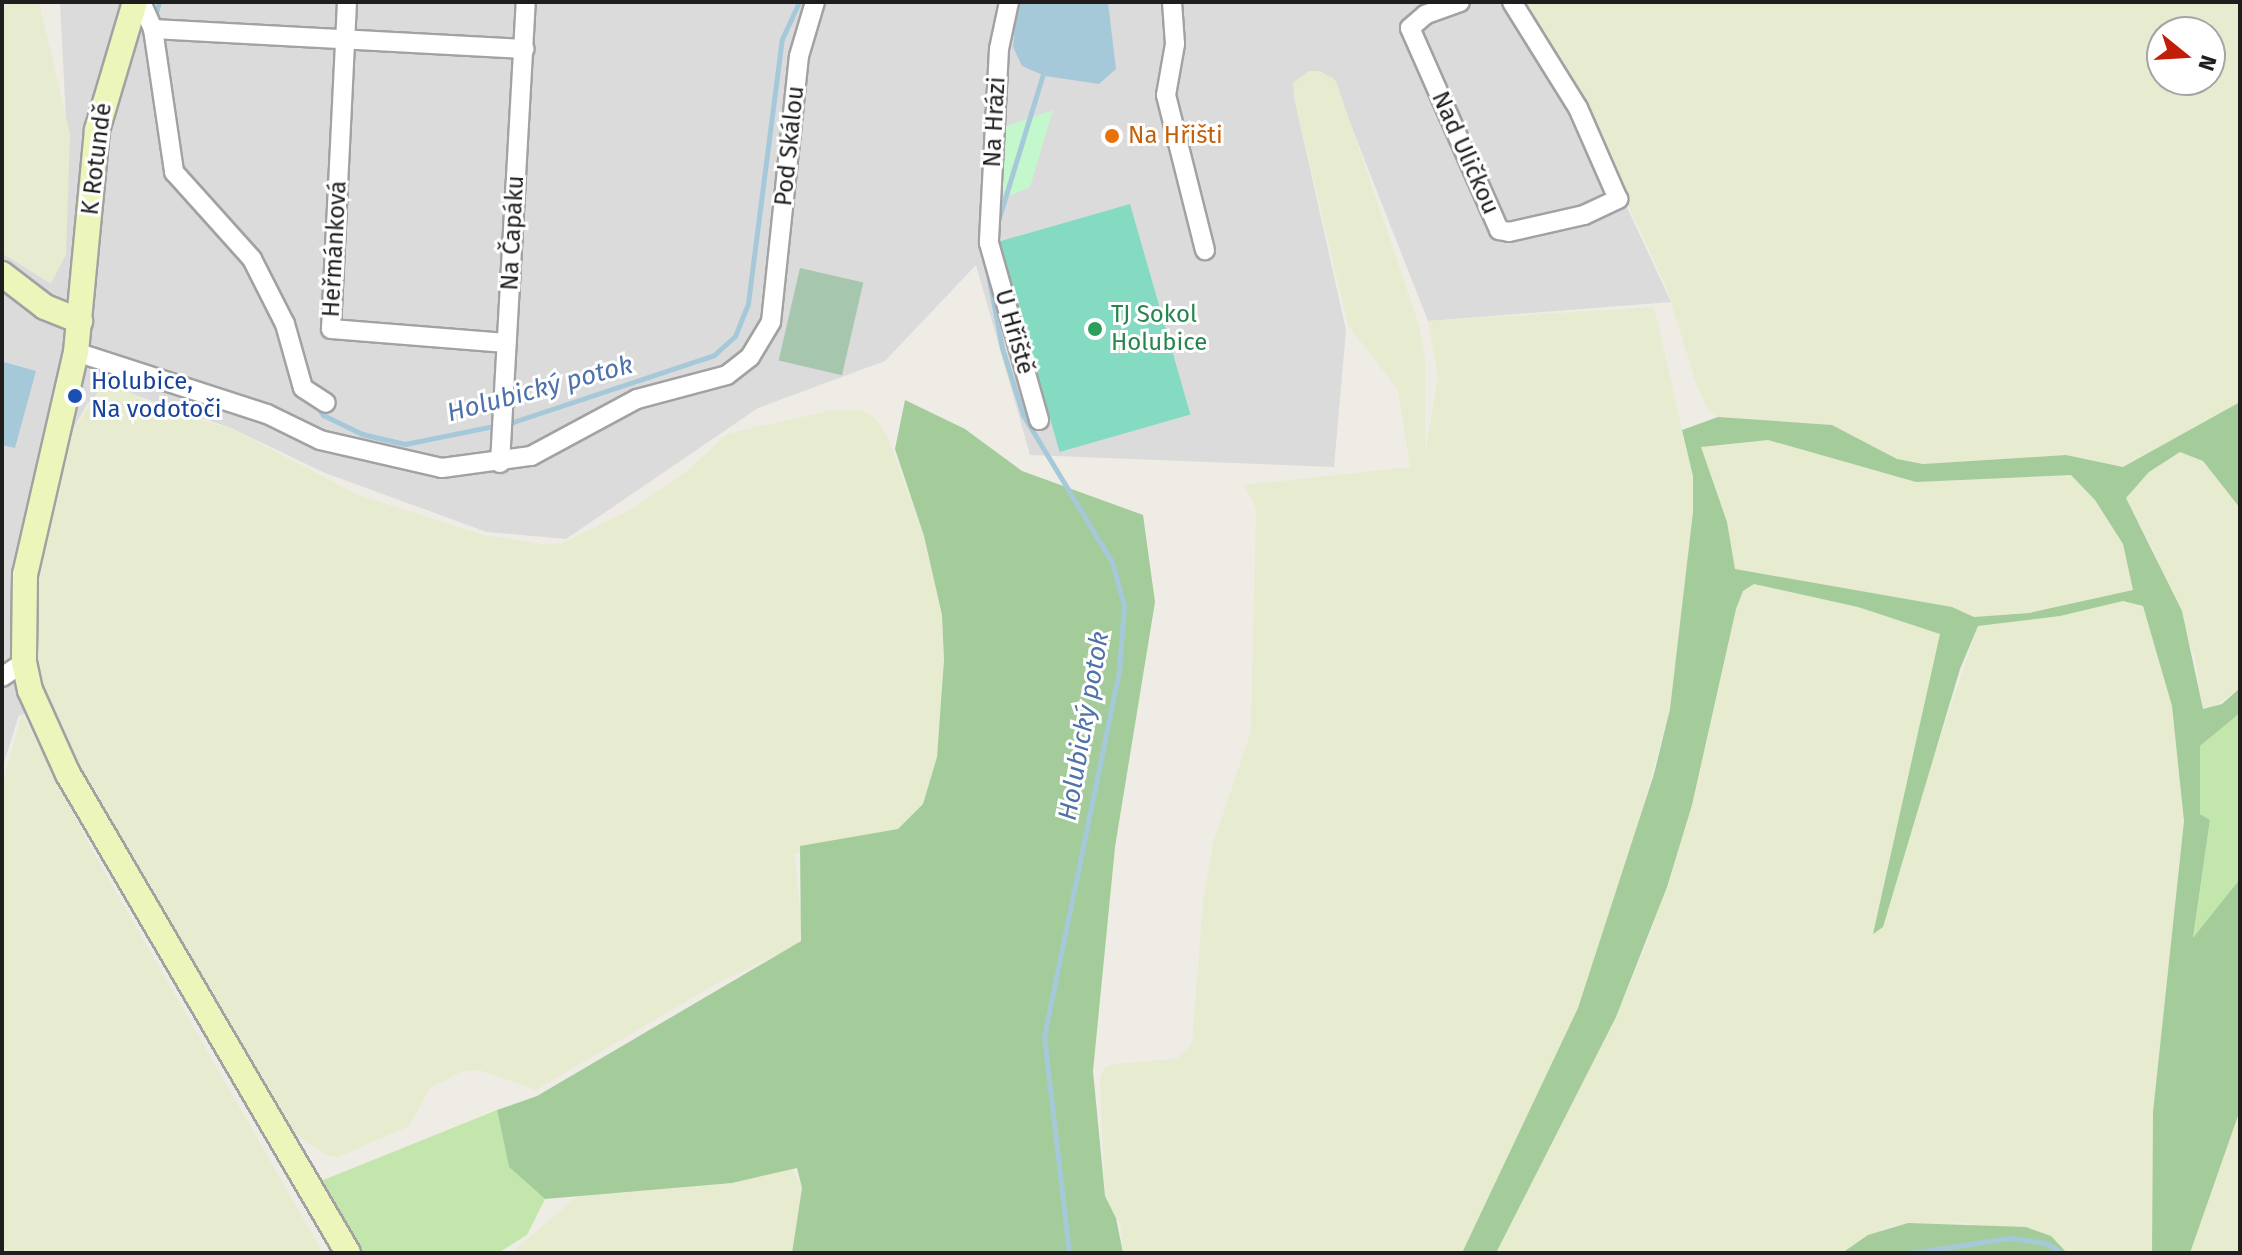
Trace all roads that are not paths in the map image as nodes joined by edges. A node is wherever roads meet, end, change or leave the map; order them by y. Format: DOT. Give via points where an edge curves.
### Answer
graph roads {
  1 [pos="138,2"];
  2 [pos="347,2"];
  3 [pos="526,2"];
  4 [pos="815,2"];
  5 [pos="1009,2"];
  6 [pos="1460,2"];
  7 [pos="1512,2"];
  8 [pos="1169,4"];
  9 [pos="153,29"];
  10 [pos="345,42"];
  11 [pos="524,49"];
  12 [pos="989,243"];
  13 [pos="1205,250"];
  14 [pos="2,274"];
  15 [pos="80,321"];
  16 [pos="506,343"];
  17 [pos="76,352"];
  18 [pos="326,403"];
  19 [pos="1039,420"];
  20 [pos="500,463"];
  21 [pos="24,662"];
  22 [pos="3,680"];
  23 [pos="348,1253"];
  1 -- 9 [label="street"];
  1 -- 15 [label="street, K Rotundě" via="97,130"];
  2 -- 10 [label="street, Heřmánková"];
  3 -- 11 [label="street, Na Čapáku"];
  4 -- 20 [label="street, Pod Skálou" via="799,56 777,292 763,341 727,375 637,399 567,441"];
  5 -- 12 [label="street, Na Hrázi" via="999,49"];
  6 -- 7 [label="street, Nad Uličkou" via="1425,15 1410,28 1499,230 1509,232 1584,215 1618,199 1578,108"];
  8 -- 13 [label="street" via="1175,44 1166,95"];
  9 -- 10 [label="street"];
  9 -- 18 [label="street" via="174,172 252,259 285,324 303,388"];
  10 -- 11 [label="street"];
  10 -- 16 [label="street, Heřmánková" via="331,329"];
  11 -- 16 [label="street, Na Čapáku"];
  12 -- 19 [label="street, U Hřiště"];
  14 -- 15 [label="street" via="45,307"];
  15 -- 17 [label="street, K Rotundě"];
  16 -- 20 [label="street, Na Čapáku"];
  17 -- 20 [label="street, Pod Skálou" via="380,458 442,468"];
  17 -- 21 [label="street, K Rotundě" via="27,559 21,627"];
  21 -- 22 [label="street"];
  21 -- 23 [label="street, K Rotundě" via="30,690 68,774"];
}
